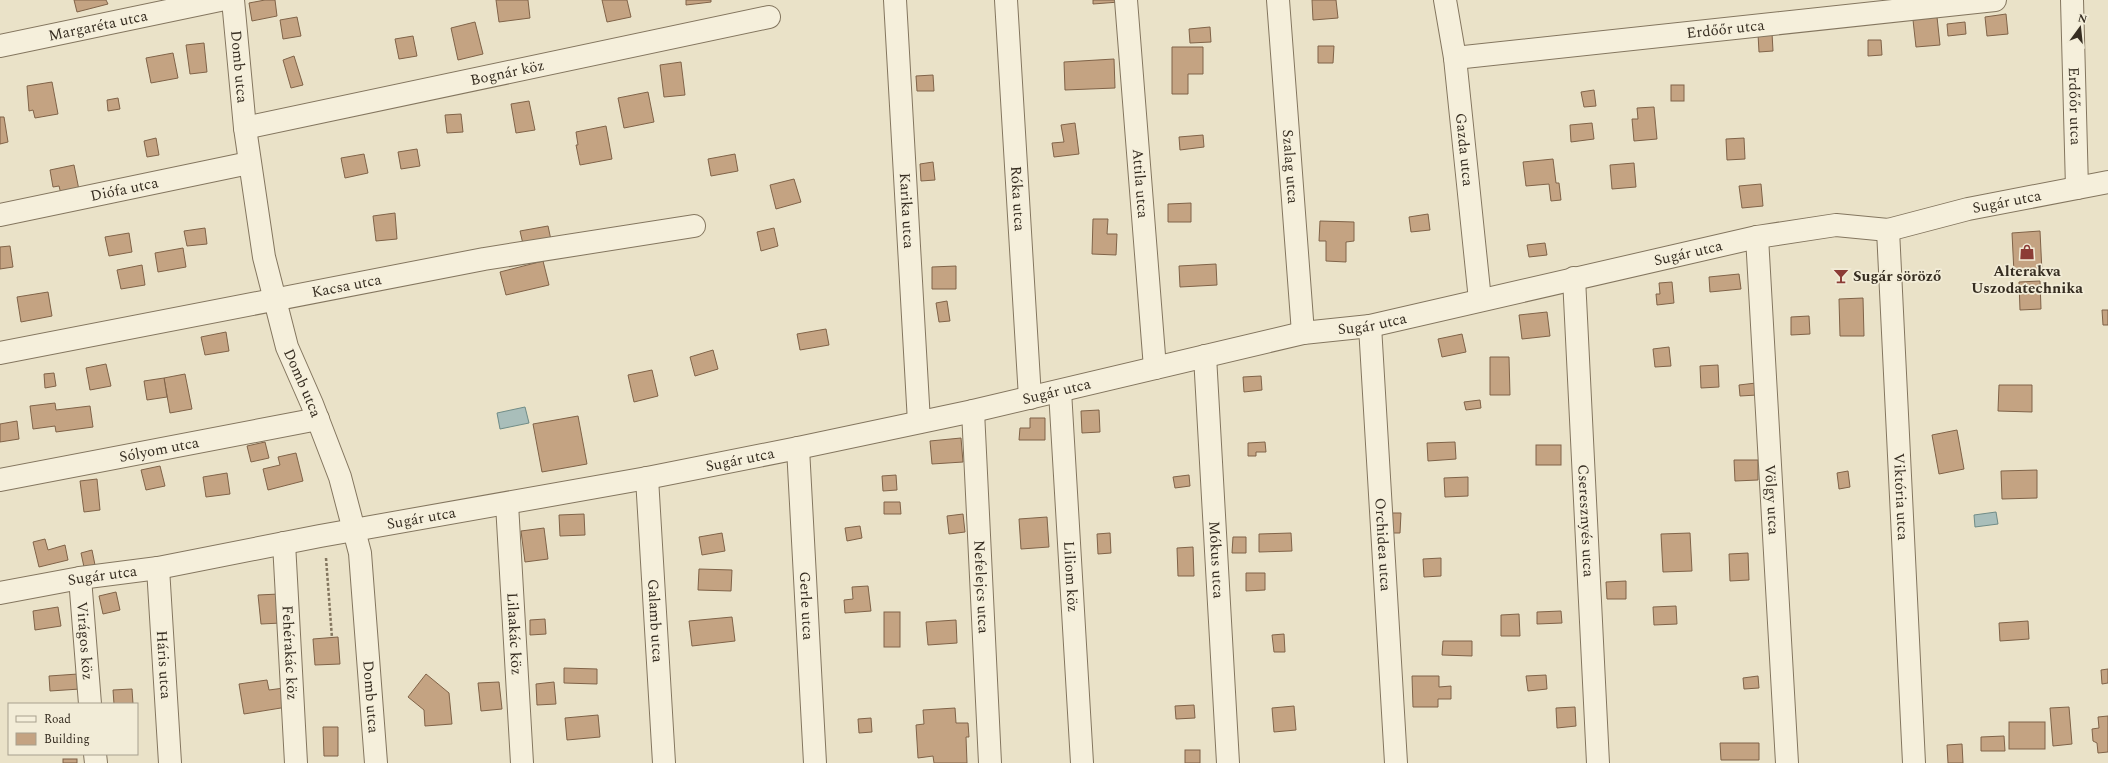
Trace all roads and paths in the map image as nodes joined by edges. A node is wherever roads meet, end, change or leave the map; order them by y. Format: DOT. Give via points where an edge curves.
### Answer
graph roads {
  1 [pos="220,0"];
  2 [pos="233,0"];
  3 [pos="895,0"];
  4 [pos="1006,0"];
  5 [pos="1126,0"];
  6 [pos="1278,0"];
  7 [pos="1445,0"];
  8 [pos="1995,0"];
  9 [pos="2072,0"];
  10 [pos="769,17"];
  11 [pos="0,46"];
  12 [pos="1455,58"];
  13 [pos="245,128"];
  14 [pos="249,163"];
  15 [pos="2108,182"];
  16 [pos="2077,188"];
  17 [pos="0,215"];
  18 [pos="694,226"];
  19 [pos="1888,230"];
  20 [pos="1757,237"];
  21 [pos="1574,278"];
  22 [pos="275,299"];
  23 [pos="1480,300"];
  24 [pos="1370,326"];
  25 [pos="1303,332"];
  26 [pos="0,353"];
  27 [pos="1205,356"];
  28 [pos="1155,368"];
  29 [pos="1060,391"];
  30 [pos="1030,398"];
  31 [pos="973,411"];
  32 [pos="318,419"];
  33 [pos="919,422"];
  34 [pos="798,448"];
  35 [pos="647,478"];
  36 [pos="0,480"];
  37 [pos="507,504"];
  38 [pos="353,530"];
  39 [pos="284,543"];
  40 [pos="321,558"];
  41 [pos="158,568"];
  42 [pos="80,578"];
  43 [pos="0,593"];
  44 [pos="332,638"];
  45 [pos="90,703"];
  46 [pos="170,763"];
  47 [pos="296,763"];
  48 [pos="376,763"];
  49 [pos="522,763"];
  50 [pos="664,763"];
  51 [pos="815,763"];
  52 [pos="990,763"];
  53 [pos="1082,763"];
  54 [pos="1228,763"];
  55 [pos="1396,763"];
  56 [pos="1598,763"];
  57 [pos="1787,763"];
  58 [pos="1914,763"];
  1 -- 11 [label="street, Margaréta utca"];
  2 -- 13 [label="street, Domb utca"];
  3 -- 33 [label="street, Karika utca"];
  4 -- 30 [label="street, Róka utca"];
  5 -- 28 [label="street, Attila utca"];
  6 -- 25 [label="street, Szalag utca"];
  7 -- 12 [label="street, Gazda utca"];
  8 -- 12 [label="street, Erdőőr utca"];
  9 -- 16 [label="street, Erdőőr utca"];
  10 -- 13 [label="street, Bognár köz"];
  12 -- 23 [label="street, Gazda utca"];
  13 -- 14 [label="street, Domb utca"];
  14 -- 17 [label="street, Diófa utca"];
  14 -- 22 [label="street, Domb utca" via="264,257"];
  15 -- 16 [label="street, Sugár utca"];
  16 -- 19 [label="street, Sugár utca" via="1968,209"];
  18 -- 22 [label="street, Kacsa utca" via="484,259"];
  19 -- 20 [label="street, Sugár utca" via="1836,225"];
  19 -- 58 [label="street, Viktória utca"];
  20 -- 21 [label="street, Sugár utca"];
  20 -- 57 [label="street, Völgy utca"];
  21 -- 23 [label="street, Sugár utca"];
  21 -- 56 [label="street, Cseresznyés utca"];
  22 -- 26 [label="street, Kacsa utca"];
  22 -- 32 [label="street, Domb utca" via="286,347"];
  23 -- 24 [label="street, Sugár utca"];
  24 -- 25 [label="street, Sugár utca"];
  24 -- 55 [label="street, Orchidea utca"];
  25 -- 27 [label="street, Sugár utca"];
  27 -- 28 [label="street, Sugár utca"];
  27 -- 54 [label="street, Mókus utca"];
  28 -- 29 [label="street, Sugár utca"];
  29 -- 30 [label="street, Sugár utca"];
  29 -- 53 [label="street, Liliom köz"];
  30 -- 31 [label="street, Sugár utca"];
  31 -- 33 [label="street, Sugár utca"];
  31 -- 52 [label="street, Nefelejcs utca"];
  32 -- 36 [label="street, Sólyom utca"];
  32 -- 38 [label="street, Domb utca" via="340,477"];
  33 -- 34 [label="street, Sugár utca"];
  34 -- 35 [label="street, Sugár utca"];
  34 -- 51 [label="street, Gerle utca"];
  35 -- 37 [label="street, Sugár utca"];
  35 -- 50 [label="street, Galamb utca"];
  37 -- 38 [label="street, Sugár utca"];
  37 -- 49 [label="street, Lilaakác köz"];
  38 -- 39 [label="street, Sugár utca"];
  38 -- 48 [label="street, Domb utca" via="360,553"];
  39 -- 41 [label="street, Sugár utca"];
  39 -- 47 [label="street, Fehérakác köz"];
  40 -- 44 [label="path" via="328,558"];
  41 -- 42 [label="street, Sugár utca"];
  41 -- 46 [label="street, Háris utca"];
  42 -- 43 [label="street, Sugár utca"];
  42 -- 45 [label="street, Virágos köz"];
}
